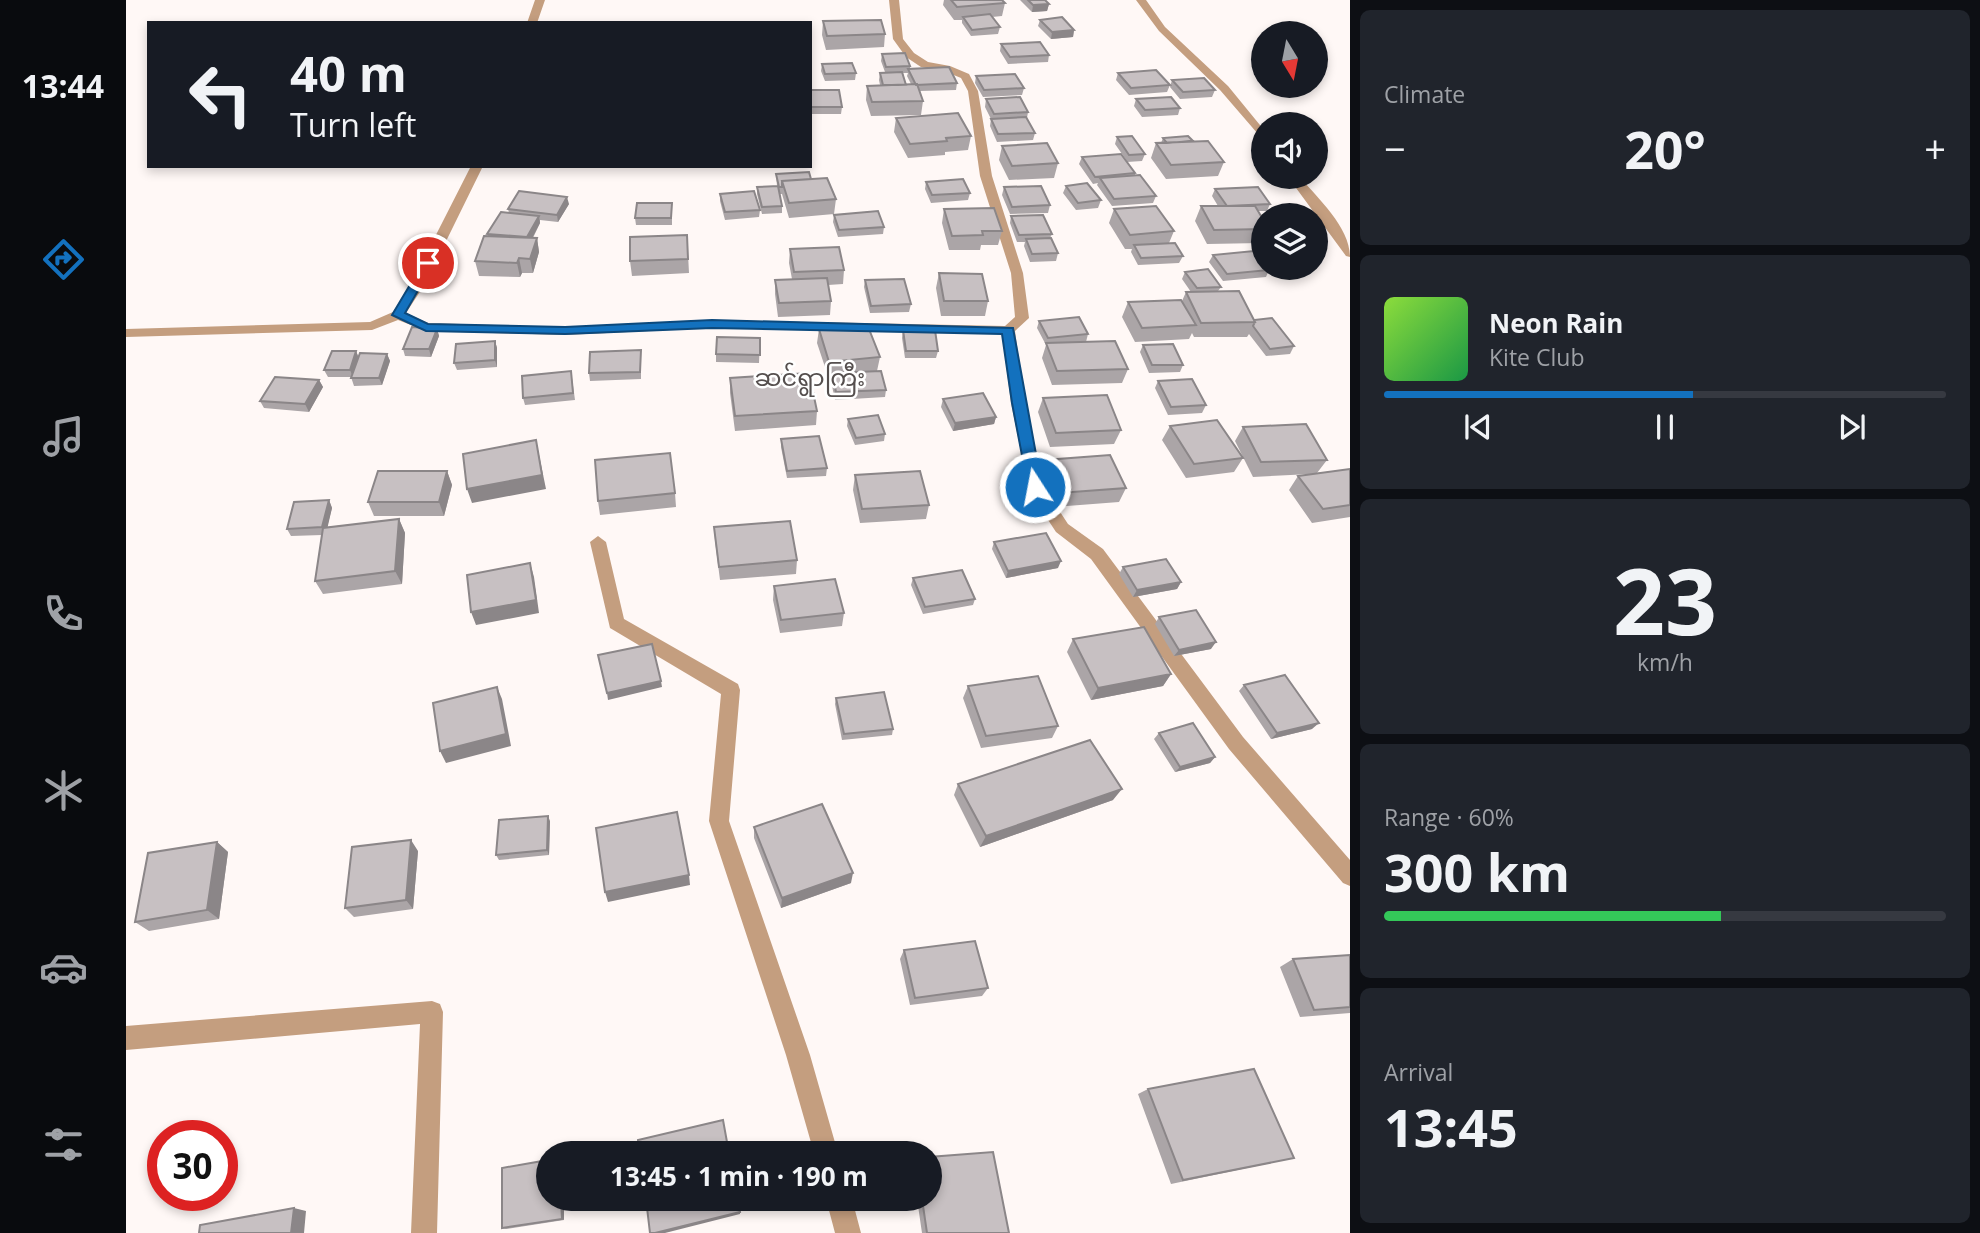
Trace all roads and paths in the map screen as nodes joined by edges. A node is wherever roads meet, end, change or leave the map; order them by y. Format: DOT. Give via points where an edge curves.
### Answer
graph roads {
  1 [pos="540,0"];
  2 [pos="894,0"];
  3 [pos="1141,0"];
  4 [pos="533,21"];
  5 [pos="1251,122"];
  6 [pos="476,168"];
  7 [pos="1303,189"];
  8 [pos="1350,253"];
  9 [pos="398,315"];
  10 [pos="1008,330"];
  11 [pos="126,333"];
  12 [pos="597,542"];
  13 [pos="1350,876"];
  14 [pos="126,1038"];
  15 [pos="823,1141"];
  16 [pos="842,1211"];
  17 [pos="424,1233"];
  18 [pos="848,1233"];
  1 -- 4 [label="street"];
  2 -- 10 [label="street" via="898,39 910,55 925,65 965,76 973,91 986,176 1017,273 1022,318"];
  3 -- 5 [label="street" via="1162,29 1224,88"];
  6 -- 9 [label="street"];
  7 -- 8 [label="street"];
  9 -- 10 [label="street" via="439,328 565,331 712,324"];
  9 -- 11 [label="street" via="372,326"];
  10 -- 13 [label="street" via="1035,487 1062,528 1097,554 1236,743"];
  12 -- 15 [label="street" via="616,624 732,690 719,821"];
  14 -- 17 [label="street" via="432,1012"];
  16 -- 18 [label="street"];
}
